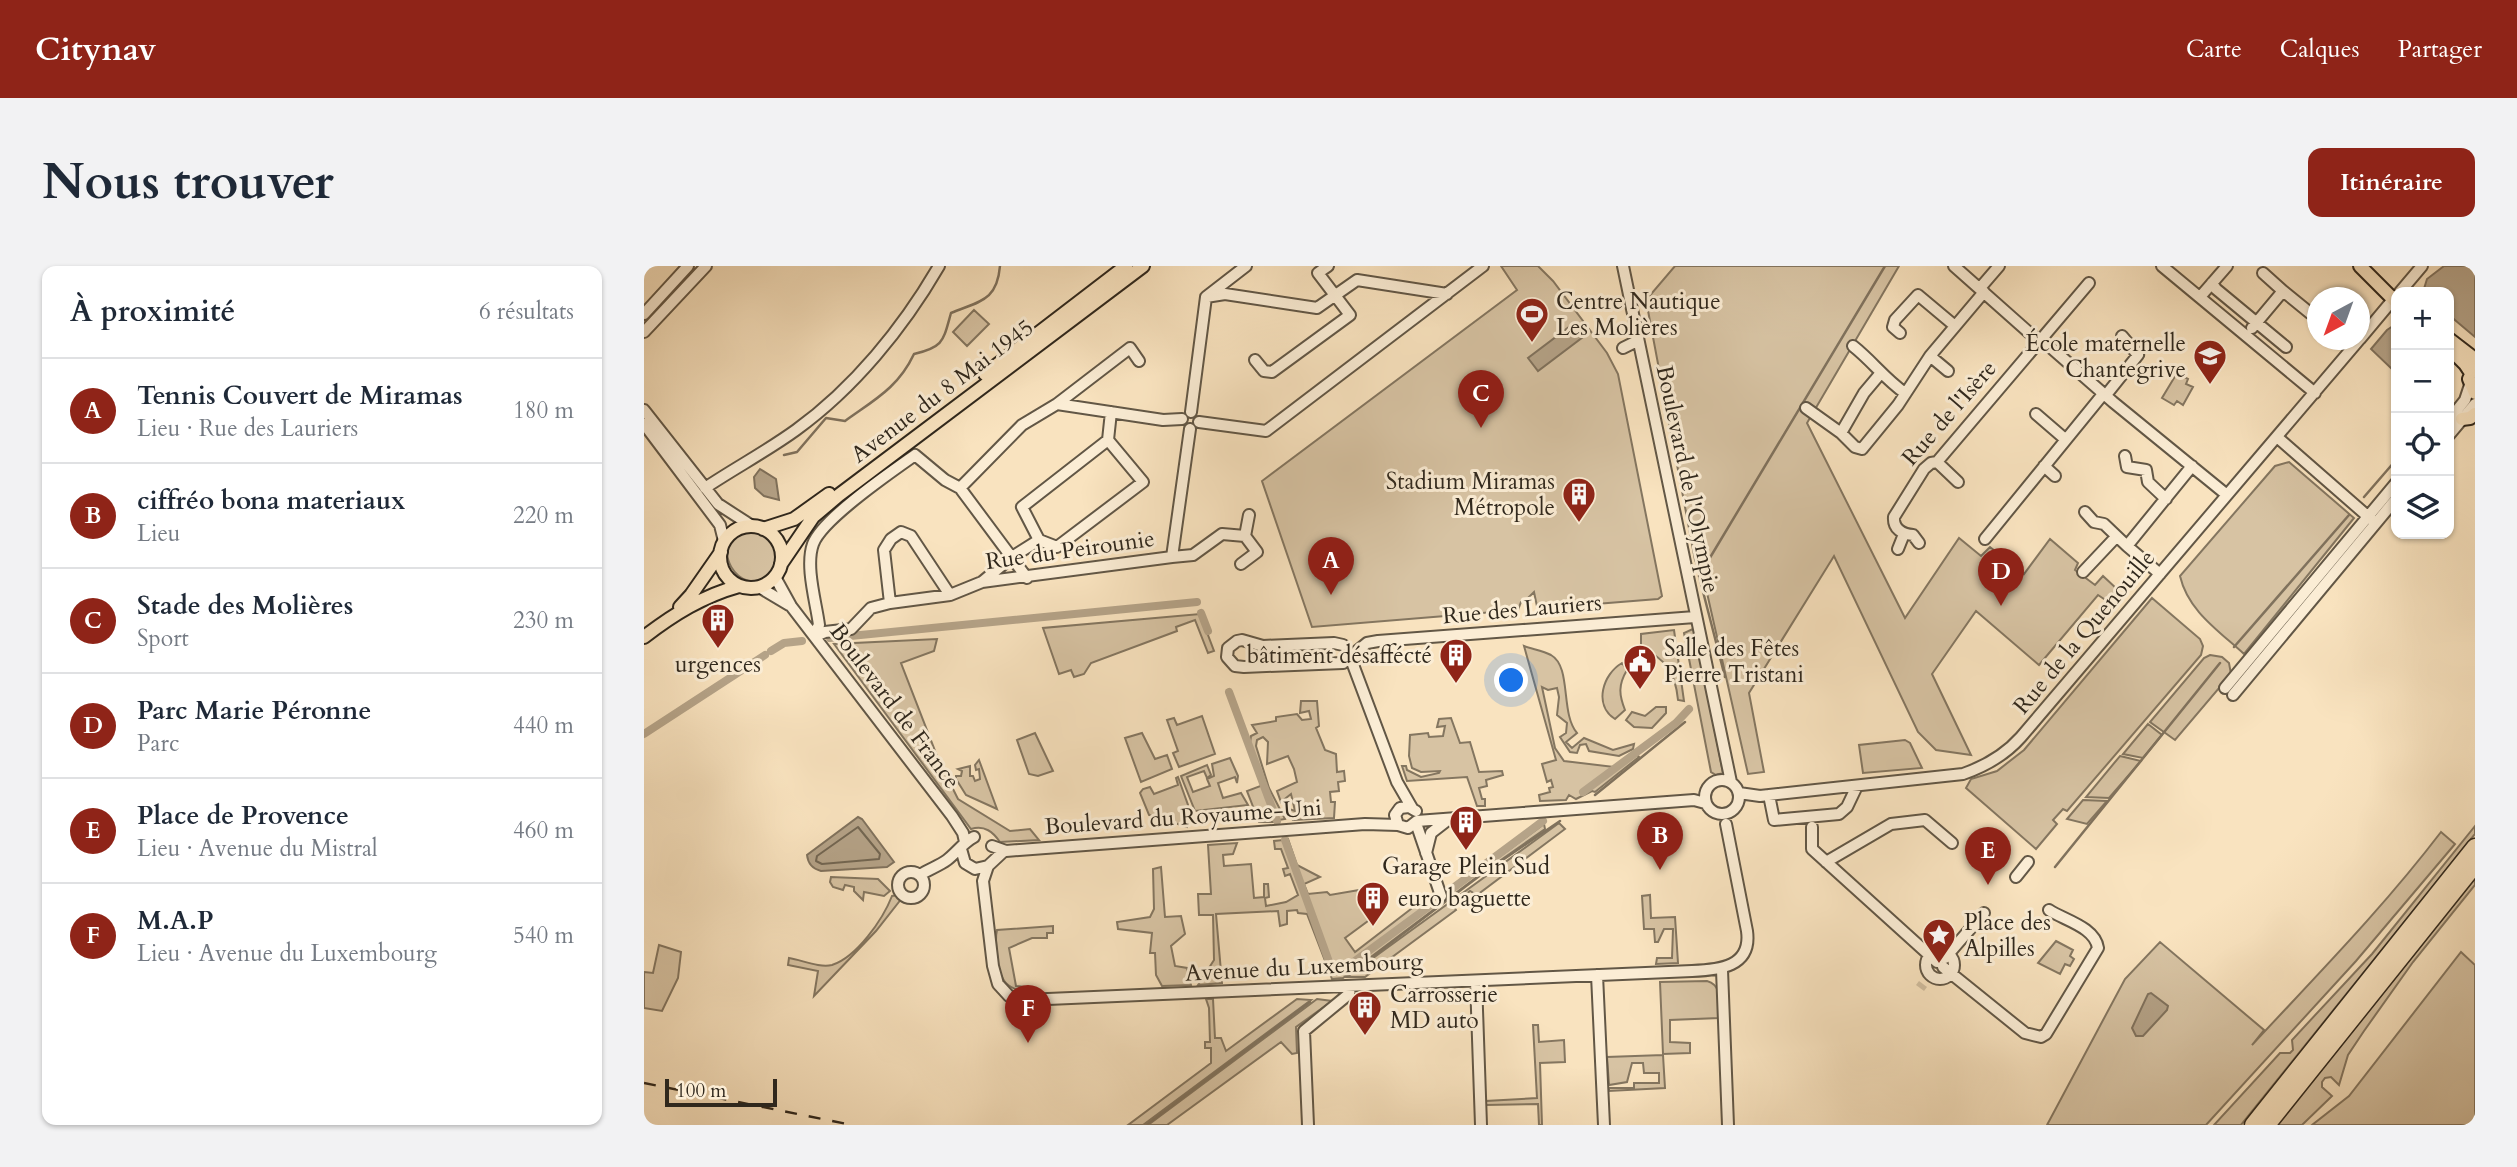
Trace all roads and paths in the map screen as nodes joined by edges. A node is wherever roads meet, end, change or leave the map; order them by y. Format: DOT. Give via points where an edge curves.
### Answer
graph roads {
  1 [pos="688,266"];
  2 [pos="706,266"];
  3 [pos="939,266"];
  4 [pos="1126,266"];
  5 [pos="1143,266"];
  6 [pos="1246,266"];
  7 [pos="1328,266"];
  8 [pos="1483,266"];
  9 [pos="1623,266"];
  10 [pos="1954,266"];
  11 [pos="1999,266"];
  12 [pos="2162,266"];
  13 [pos="2227,266"];
  14 [pos="2360,266"];
  15 [pos="2366,266"];
  16 [pos="2421,266"];
  17 [pos="2263,273"];
  18 [pos="2089,283"];
  19 [pos="2212,283"];
  20 [pos="2404,287"];
  21 [pos="1982,290"];
  22 [pos="2391,290"];
  23 [pos="2283,291"];
  24 [pos="2391,291"];
  25 [pos="1447,294"];
  26 [pos="1335,296"];
  27 [pos="1206,298"];
  28 [pos="2200,298"];
  29 [pos="2391,303"];
  30 [pos="2307,311"];
  31 [pos="644,314"];
  32 [pos="2256,323"];
  33 [pos="1955,326"];
  34 [pos="2370,327"];
  35 [pos="644,332"];
  36 [pos="1900,333"];
  37 [pos="2246,335"];
  38 [pos="2122,336"];
  39 [pos="2040,340"];
  40 [pos="1637,341"];
  41 [pos="2454,343"];
  42 [pos="1853,346"];
  43 [pos="2286,347"];
  44 [pos="1623,348"];
  45 [pos="2350,350"];
  46 [pos="2451,350"];
  47 [pos="1930,356"];
  48 [pos="2475,359"];
  49 [pos="1139,360"];
  50 [pos="1255,360"];
  51 [pos="1948,371"];
  52 [pos="1880,374"];
  53 [pos="2473,380"];
  54 [pos="1905,393"];
  55 [pos="2315,393"];
  56 [pos="2105,394"];
  57 [pos="1057,404"];
  58 [pos="2475,404"];
  59 [pos="1806,408"];
  60 [pos="644,410"];
  61 [pos="1111,412"];
  62 [pos="2036,414"];
  63 [pos="2475,414"];
  64 [pos="1187,415"];
  65 [pos="2455,419"];
  66 [pos="644,424"];
  67 [pos="1195,426"];
  68 [pos="1841,433"];
  69 [pos="2277,437"];
  70 [pos="2065,439"];
  71 [pos="1108,440"];
  72 [pos="2125,456"];
  73 [pos="1937,462"];
  74 [pos="2044,466"];
  75 [pos="2192,467"];
  76 [pos="2055,476"];
  77 [pos="1958,482"];
  78 [pos="705,488"];
  79 [pos="960,488"];
  80 [pos="2391,491"];
  81 [pos="2227,495"];
  82 [pos="2166,499"];
  83 [pos="2391,503"];
  84 [pos="2085,512"];
  85 [pos="1249,515"];
  86 [pos="2372,520"];
  87 [pos="757,527"];
  88 [pos="1904,534"];
  89 [pos="1245,536"];
  90 [pos="2116,537"];
  91 [pos="1985,539"];
  92 [pos="1039,540"];
  93 [pos="1919,543"];
  94 [pos="723,546"];
  95 [pos="2127,546"];
  96 [pos="1898,549"];
  97 [pos="1012,557"];
  98 [pos="1172,558"];
  99 [pos="781,564"];
  100 [pos="1241,564"];
  101 [pos="2083,572"];
  102 [pos="2160,574"];
  103 [pos="775,577"];
  104 [pos="1027,578"];
  105 [pos="982,582"];
  106 [pos="739,586"];
  107 [pos="759,587"];
  108 [pos="950,595"];
  109 [pos="890,603"];
  110 [pos="791,606"];
  111 [pos="670,617"];
  112 [pos="1695,617"];
  113 [pos="815,635"];
  114 [pos="644,637"];
  115 [pos="1343,645"];
  116 [pos="1350,659"];
  117 [pos="2229,692"];
  118 [pos="1727,777"];
  119 [pos="1397,782"];
  120 [pos="1857,786"];
  121 [pos="1769,795"];
  122 [pos="1702,798"];
  123 [pos="1737,802"];
  124 [pos="1397,811"];
  125 [pos="1714,812"];
  126 [pos="1452,818"];
  127 [pos="1411,819"];
  128 [pos="1366,824"];
  129 [pos="1726,824"];
  130 [pos="1812,827"];
  131 [pos="1952,843"];
  132 [pos="965,844"];
  133 [pos="992,846"];
  134 [pos="2475,847"];
  135 [pos="1004,851"];
  136 [pos="1426,855"];
  137 [pos="1826,862"];
  138 [pos="2028,862"];
  139 [pos="990,863"];
  140 [pos="2475,865"];
  141 [pos="975,869"];
  142 [pos="920,875"];
  143 [pos="2016,877"];
  144 [pos="983,881"];
  145 [pos="1441,896"];
  146 [pos="2049,910"];
  147 [pos="1984,913"];
  148 [pos="1938,967"];
  149 [pos="1722,970"];
  150 [pos="1597,975"];
  151 [pos="1476,981"];
  152 [pos="1350,986"];
  153 [pos="1308,1125"];
  154 [pos="1481,1125"];
  155 [pos="1604,1125"];
  156 [pos="1728,1125"];
  157 [pos="2252,1125"];
  158 [pos="2267,1125"];
  1 -- 31 [label="street"];
  2 -- 35 [label="street"];
  3 -- 78 [label="street" via="894,334 837,396 795,430"];
  4 -- 87 [label="main road, Avenue du 8 Mai 1945" via="802,514"];
  5 -- 99 [label="main road, Avenue du 8 Mai 1945" via="839,495 802,531"];
  6 -- 27 [label="street"];
  7 -- 26 [label="street" via="1318,273"];
  8 -- 25 [label="street"];
  9 -- 40 [label="street, Boulevard de l'Olympie"];
  10 -- 21 [label="street"];
  11 -- 21 [label="street"];
  12 -- 28 [label="street"];
  13 -- 19 [label="street"];
  14 -- 24 [label="main road"];
  15 -- 22 [label="main road"];
  16 -- 20 [label="street, Rue de la Quenouille"];
  17 -- 23 [label="street"];
  18 -- 39 [label="street, Rue de l'Isère"];
  19 -- 28 [label="street"];
  19 -- 32 [label="street"];
  21 -- 33 [label="street"];
  21 -- 39 [label="street"];
  23 -- 30 [label="street"];
  23 -- 32 [label="street"];
  25 -- 26 [label="street" via="1357,281"];
  25 -- 67 [label="street" via="1266,431"];
  26 -- 27 [label="street" via="1317,308 1225,294"];
  26 -- 50 [label="street" via="1350,315 1272,372 1264,371"];
  27 -- 64 [label="street"];
  28 -- 37 [label="street"];
  29 -- 34 [label="street, Rue de la Quenouille"];
  32 -- 37 [label="street"];
  32 -- 43 [label="street"];
  33 -- 36 [label="street" via="1918,295 1895,320 1893,327"];
  33 -- 47 [label="street"];
  37 -- 55 [label="street"];
  38 -- 56 [label="street" via="2138,355"];
  39 -- 56 [label="street"];
  39 -- 73 [label="street, Rue de l'Isère"];
  40 -- 44 [label="street"];
  40 -- 112 [label="street, Boulevard de l'Olympie"];
  41 -- 48 [label="main road"];
  42 -- 52 [label="street" via="1878,366"];
  45 -- 55 [label="street, Rue de la Quenouille"];
  46 -- 53 [label="main road"];
  47 -- 51 [label="street"];
  47 -- 54 [label="street"];
  49 -- 57 [label="street" via="1130,348"];
  52 -- 54 [label="street"];
  52 -- 68 [label="street"];
  53 -- 65 [label="street"];
  54 -- 68 [label="street" via="1862,449"];
  55 -- 69 [label="street, Rue de la Quenouille"];
  56 -- 70 [label="street"];
  56 -- 75 [label="street"];
  57 -- 61 [label="street"];
  57 -- 79 [label="street" via="1022,425"];
  58 -- 65 [label="street"];
  59 -- 68 [label="street"];
  60 -- 78 [label="street"];
  61 -- 64 [label="street" via="1163,420"];
  61 -- 71 [label="street"];
  62 -- 70 [label="street"];
  63 -- 65 [label="main road"];
  64 -- 67 [label="street" via="1197,414"];
  66 -- 94 [label="street" via="720,525"];
  67 -- 98 [label="street, Rue du Peirounie"];
  69 -- 81 [label="street, Rue de la Quenouille"];
  69 -- 86 [label="street"];
  70 -- 74 [label="street"];
  71 -- 92 [label="street" via="1022,507"];
  71 -- 92 [label="street" via="1143,482 1057,547"];
  72 -- 82 [label="street" via="2127,467 2146,470 2148,482"];
  73 -- 77 [label="street"];
  73 -- 88 [label="street, Rue de l'Isère" via="1924,469 1894,517"];
  74 -- 76 [label="street"];
  74 -- 91 [label="street"];
  75 -- 81 [label="street"];
  75 -- 82 [label="street"];
  78 -- 87 [label="street" via="727,512"];
  79 -- 97 [label="street"];
  79 -- 113 [label="street" via="915,455 842,511 814,541 811,554 819,625"];
  80 -- 86 [label="street"];
  81 -- 102 [label="street, Rue de la Quenouille"];
  82 -- 95 [label="street"];
  83 -- 86 [label="street"];
  84 -- 90 [label="street"];
  85 -- 89 [label="street"];
  86 -- 117 [label="street"];
  87 -- 94 [label="main road" via="736,530"];
  87 -- 99 [label="main road" via="779,543"];
  88 -- 93 [label="street" via="1913,535"];
  88 -- 96 [label="street"];
  89 -- 98 [label="street" via="1222,534 1193,555"];
  89 -- 100 [label="street" via="1257,552"];
  90 -- 95 [label="street"];
  90 -- 101 [label="street"];
  92 -- 97 [label="street"];
  94 -- 106 [label="main road" via="720,560 726,575"];
  94 -- 111 [label="main road" via="691,595"];
  95 -- 102 [label="street"];
  97 -- 104 [label="street"];
  97 -- 105 [label="street"];
  98 -- 104 [label="street, Rue du Peirounie"];
  99 -- 103 [label="main road"];
  102 -- 120 [label="street, Rue de la Quenouille" via="2000,757 1963,774"];
  103 -- 107 [label="main road"];
  103 -- 110 [label="street, Boulevard de France"];
  104 -- 105 [label="street, Rue du Peirounie"];
  105 -- 108 [label="street, Rue du Peirounie"];
  106 -- 107 [label="main road"];
  106 -- 111 [label="main road"];
  107 -- 110 [label="street, Boulevard de France"];
  108 -- 109 [label="street, Rue du Peirounie"];
  108 -- 109 [label="street" via="911,536 901,532 884,550"];
  109 -- 113 [label="street, Rue du Peirounie" via="871,608 851,629"];
  110 -- 113 [label="street, Boulevard de France"];
  111 -- 114 [label="main road"];
  112 -- 116 [label="street, Rue des Lauriers" via="1377,641 1367,643"];
  112 -- 118 [label="street, Boulevard de l'Olympie"];
  113 -- 132 [label="street, Boulevard de France"];
  115 -- 116 [label="street, Rue des Lauriers" via="1350,645"];
  115 -- 116 [label="street" via="1337,656"];
  115 -- 116 [label="street, Rue des Lauriers" via="1263,646 1242,640 1228,648 1227,657 1235,666 1244,667"];
  116 -- 119 [label="street"];
  118 -- 122 [label="street" via="1711,783"];
  118 -- 123 [label="street"];
  119 -- 124 [label="street"];
  119 -- 127 [label="street"];
  120 -- 121 [label="street, Rue de la Quenouille"];
  120 -- 121 [label="street" via="1839,814 1774,820"];
  121 -- 123 [label="street, Rue de la Quenouille"];
  122 -- 125 [label="street"];
  122 -- 126 [label="street, Boulevard du Royaume-Uni"];
  123 -- 125 [label="street" via="1724,814"];
  123 -- 129 [label="street"];
  124 -- 127 [label="street" via="1395,818"];
  124 -- 128 [label="street, Boulevard du Royaume-Uni"];
  125 -- 129 [label="street"];
  126 -- 127 [label="street, Boulevard du Royaume-Uni"];
  126 -- 136 [label="street" via="1432,833"];
  127 -- 128 [label="street, Boulevard du Royaume-Uni"];
  127 -- 136 [label="street"];
  128 -- 135 [label="street, Boulevard du Royaume-Uni"];
  129 -- 149 [label="street" via="1748,937 1741,956"];
  130 -- 137 [label="street" via="1812,849"];
  131 -- 137 [label="street" via="1925,820 1891,824"];
  132 -- 133 [label="street, Boulevard du Royaume-Uni" via="985,838"];
  132 -- 141 [label="street, Avenue du Luxembourg"];
  132 -- 142 [label="street"];
  133 -- 135 [label="street, Boulevard du Royaume-Uni"];
  133 -- 139 [label="street"];
  134 -- 157 [label="highway"];
  135 -- 139 [label="street"];
  136 -- 145 [label="street"];
  137 -- 148 [label="street"];
  138 -- 143 [label="street"];
  139 -- 141 [label="street"];
  139 -- 144 [label="street, Avenue du Luxembourg"];
  140 -- 158 [label="highway"];
  141 -- 144 [label="street, Avenue du Luxembourg"];
  144 -- 152 [label="street, Avenue du Luxembourg" via="993,966 998,984 1009,996 1025,1000"];
  146 -- 148 [label="street" via="2075,923 2098,948 2050,1030 2040,1037 2025,1032"];
  147 -- 148 [label="street"];
  149 -- 150 [label="street, Avenue du Luxembourg"];
  149 -- 156 [label="street"];
  150 -- 151 [label="street, Avenue du Luxembourg"];
  150 -- 155 [label="street"];
  151 -- 152 [label="street, Avenue du Luxembourg"];
  151 -- 154 [label="street"];
  152 -- 153 [label="street" via="1349,994 1304,1031"];
}
